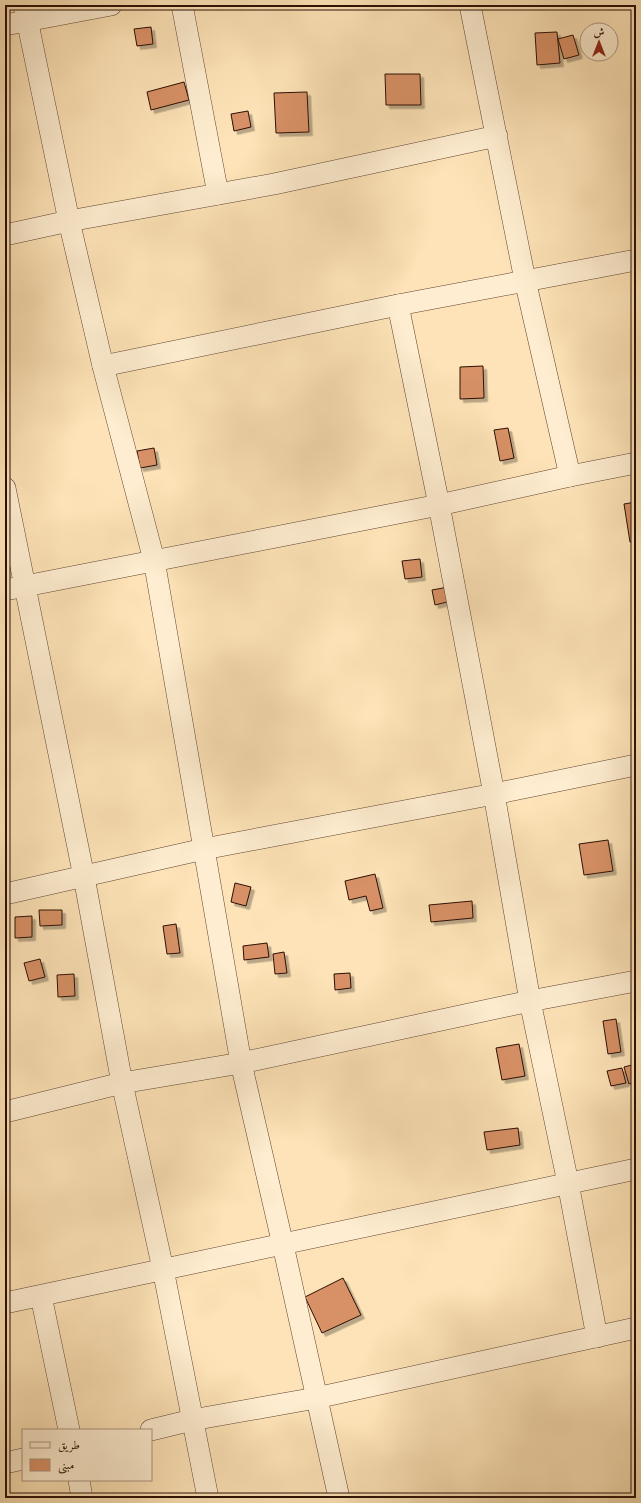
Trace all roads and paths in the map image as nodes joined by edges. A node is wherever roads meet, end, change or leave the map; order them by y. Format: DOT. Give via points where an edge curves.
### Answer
graph roads {
  1 [pos="110,5"];
  2 [pos="182,5"];
  3 [pos="470,5"];
  4 [pos="26,13"];
  5 [pos="5,25"];
  6 [pos="498,136"];
  7 [pos="218,194"];
  8 [pos="69,221"];
  9 [pos="5,235"];
  10 [pos="636,260"];
  11 [pos="525,280"];
  12 [pos="398,305"];
  13 [pos="103,366"];
  14 [pos="636,463"];
  15 [pos="570,476"];
  16 [pos="5,488"];
  17 [pos="439,505"];
  18 [pos="154,560"];
  19 [pos="15,588"];
  20 [pos="636,765"];
  21 [pos="494,794"];
  22 [pos="204,849"];
  23 [pos="84,877"];
  24 [pos="5,894"];
  25 [pos="636,981"];
  26 [pos="530,1001"];
  27 [pos="241,1063"];
  28 [pos="122,1083"];
  29 [pos="5,1112"];
  30 [pos="636,1169"];
  31 [pos="568,1184"];
  32 [pos="284,1244"];
  33 [pos="163,1269"];
  34 [pos="41,1296"];
  35 [pos="5,1303"];
  36 [pos="636,1328"];
  37 [pos="597,1337"];
  38 [pos="316,1398"];
  39 [pos="192,1420"];
  40 [pos="69,1429"];
  41 [pos="152,1430"];
  42 [pos="22,1459"];
  43 [pos="5,1463"];
  44 [pos="79,1481"];
  45 [pos="82,1498"];
  46 [pos="208,1498"];
  47 [pos="339,1498"];
  1 -- 4 [label="street"];
  2 -- 7 [label="street"];
  3 -- 6 [label="street"];
  4 -- 5 [label="street"];
  4 -- 8 [label="street"];
  6 -- 7 [label="street"];
  6 -- 11 [label="street"];
  7 -- 8 [label="street"];
  8 -- 9 [label="street"];
  8 -- 13 [label="street"];
  10 -- 11 [label="street"];
  11 -- 12 [label="street"];
  11 -- 15 [label="street"];
  12 -- 13 [label="street"];
  12 -- 17 [label="street"];
  13 -- 18 [label="street"];
  14 -- 15 [label="street"];
  15 -- 17 [label="street"];
  16 -- 19 [label="street"];
  17 -- 18 [label="street"];
  17 -- 21 [label="street"];
  18 -- 19 [label="street"];
  18 -- 22 [label="street"];
  19 -- 23 [label="street"];
  20 -- 21 [label="street"];
  21 -- 22 [label="street"];
  21 -- 26 [label="street"];
  22 -- 23 [label="street"];
  22 -- 27 [label="street"];
  23 -- 24 [label="street"];
  23 -- 28 [label="street"];
  25 -- 26 [label="street"];
  26 -- 27 [label="street"];
  26 -- 31 [label="street"];
  27 -- 28 [label="street"];
  27 -- 32 [label="street"];
  28 -- 29 [label="street"];
  28 -- 33 [label="street"];
  30 -- 31 [label="street"];
  31 -- 32 [label="street"];
  31 -- 37 [label="street"];
  32 -- 33 [label="street"];
  32 -- 38 [label="street"];
  33 -- 34 [label="street"];
  33 -- 39 [label="street"];
  34 -- 35 [label="street"];
  34 -- 40 [label="street"];
  36 -- 37 [label="street"];
  37 -- 38 [label="street"];
  38 -- 39 [label="street"];
  38 -- 47 [label="street"];
  39 -- 41 [label="street"];
  39 -- 46 [label="street"];
  42 -- 43 [label="street"];
  44 -- 45 [label="street"];
}
